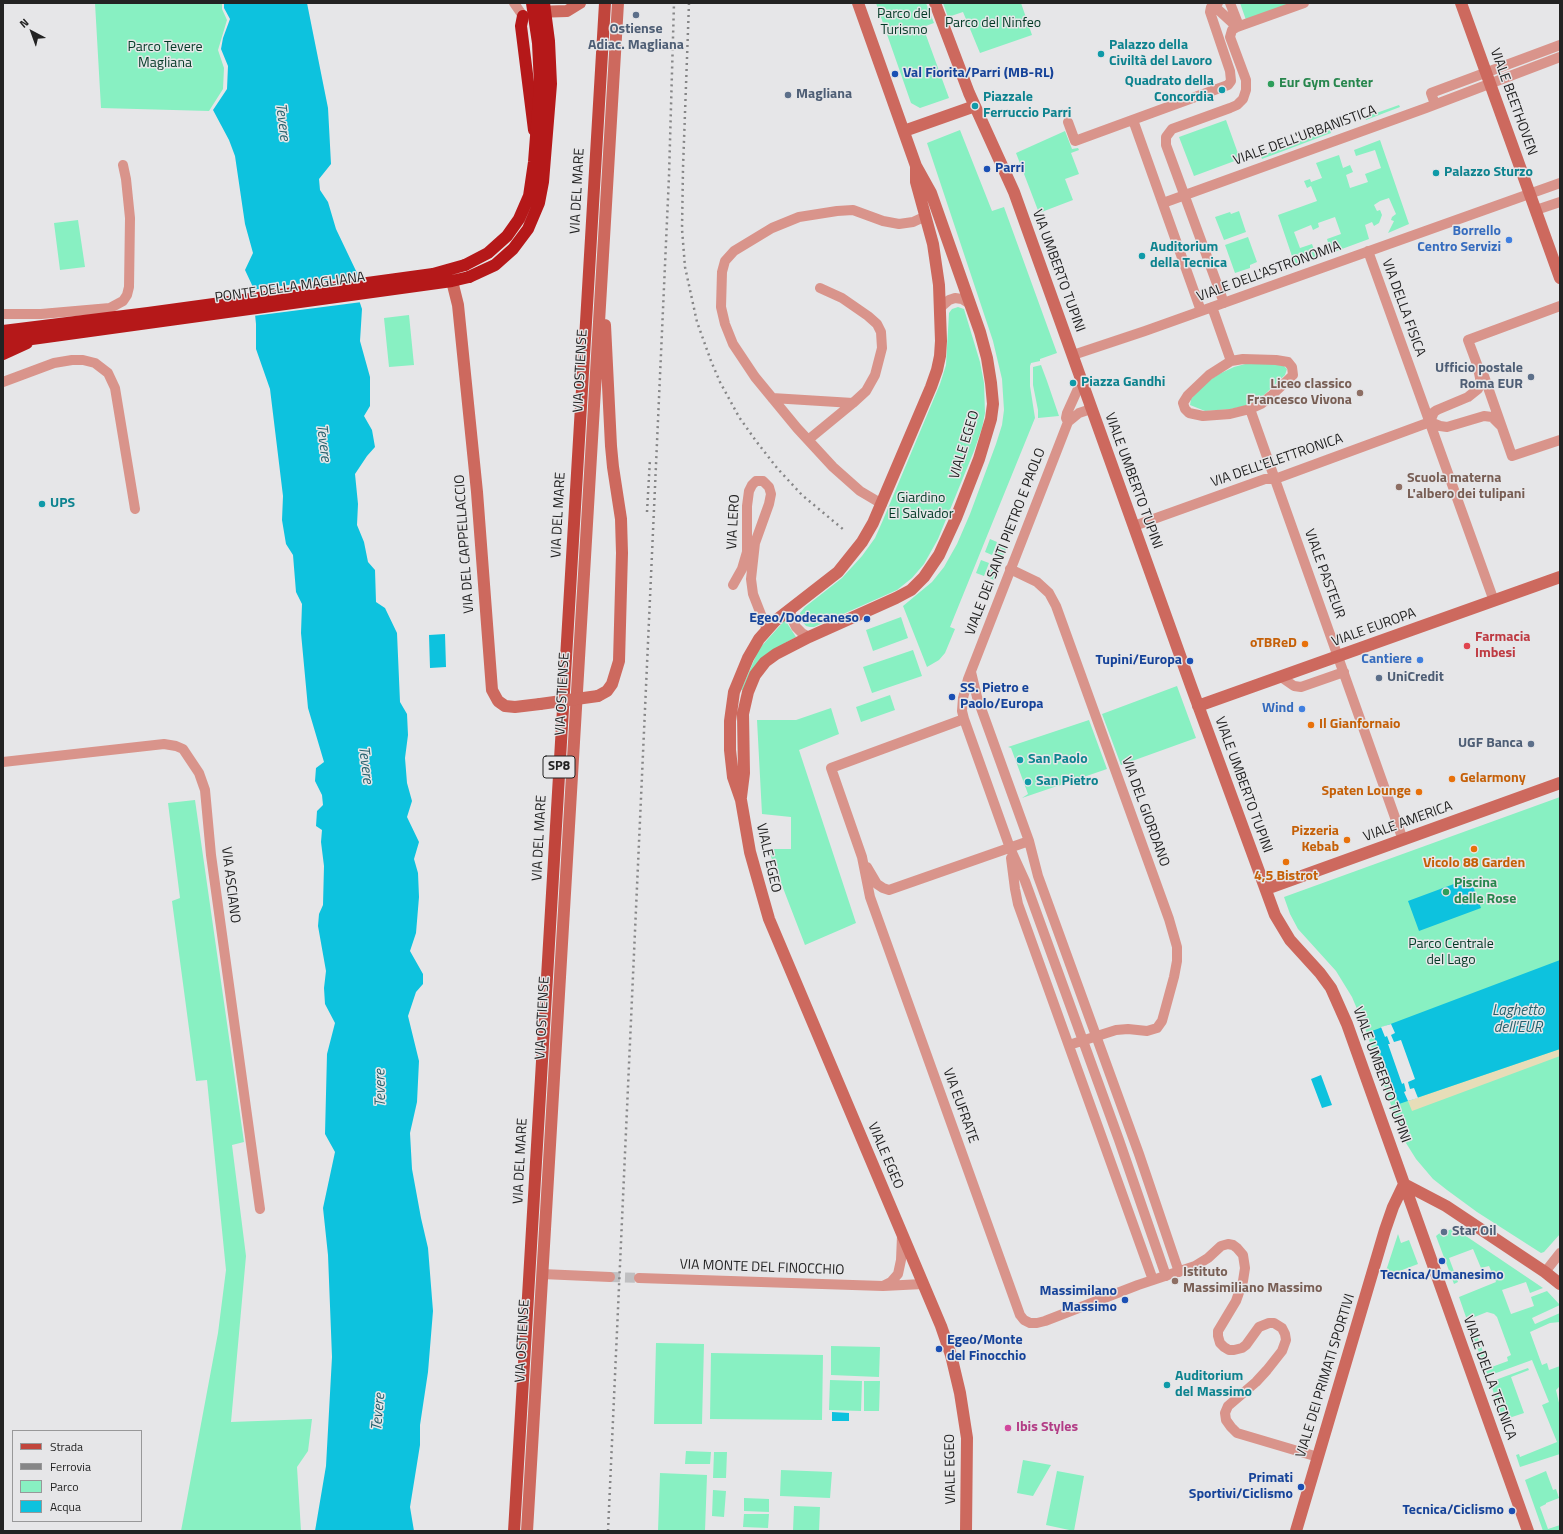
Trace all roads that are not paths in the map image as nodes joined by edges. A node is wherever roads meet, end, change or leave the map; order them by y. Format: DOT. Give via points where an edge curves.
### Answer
graph roads {
  1 [pos="514,3"];
  2 [pos="532,3"];
  3 [pos="544,3"];
  4 [pos="580,3"];
  5 [pos="605,3"];
  6 [pos="618,3"];
  7 [pos="858,3"];
  8 [pos="936,3"];
  9 [pos="1230,3"];
  10 [pos="1304,3"];
  11 [pos="1462,3"];
  12 [pos="1216,4"];
  13 [pos="524,16"];
  14 [pos="1238,26"];
  15 [pos="1560,45"];
  16 [pos="1560,57"];
  17 [pos="1488,77"];
  18 [pos="974,106"];
  19 [pos="1133,120"];
  20 [pos="1068,122"];
  21 [pos="904,131"];
  22 [pos="536,143"];
  23 [pos="123,165"];
  24 [pos="916,166"];
  25 [pos="1560,183"];
  26 [pos="1530,193"];
  27 [pos="1184,195"];
  28 [pos="1560,202"];
  29 [pos="1163,203"];
  30 [pos="1536,210"];
  31 [pos="926,216"];
  32 [pos="1368,251"];
  33 [pos="1560,278"];
  34 [pos="434,279"];
  35 [pos="452,281"];
  36 [pos="820,288"];
  37 [pos="600,297"];
  38 [pos="1224,303"];
  39 [pos="970,304"];
  40 [pos="1560,306"];
  41 [pos="941,307"];
  42 [pos="1212,307"];
  43 [pos="1202,311"];
  44 [pos="111,313"];
  45 [pos="3,314"];
  46 [pos="148,318"];
  47 [pos="3,326"];
  48 [pos="3,331"];
  49 [pos="35,332"];
  50 [pos="3,343"];
  51 [pos="1072,352"];
  52 [pos="3,354"];
  53 [pos="1232,361"];
  54 [pos="1478,367"];
  55 [pos="3,382"];
  56 [pos="1081,382"];
  57 [pos="772,398"];
  58 [pos="853,403"];
  59 [pos="1250,408"];
  60 [pos="1091,409"];
  61 [pos="1068,422"];
  62 [pos="1430,422"];
  63 [pos="1502,427"];
  64 [pos="808,440"];
  65 [pos="1560,440"];
  66 [pos="1275,479"];
  67 [pos="882,504"];
  68 [pos="135,509"];
  69 [pos="1134,526"];
  70 [pos="1010,569"];
  71 [pos="1560,577"];
  72 [pos="733,585"];
  73 [pos="1494,601"];
  74 [pos="790,609"];
  75 [pos="767,630"];
  76 [pos="809,637"];
  77 [pos="1339,656"];
  78 [pos="971,672"];
  79 [pos="1344,672"];
  80 [pos="1282,677"];
  81 [pos="1198,706"];
  82 [pos="964,719"];
  83 [pos="3,762"];
  84 [pos="1560,783"];
  85 [pos="741,800"];
  86 [pos="1403,840"];
  87 [pos="1029,841"];
  88 [pos="1010,848"];
  89 [pos="862,857"];
  90 [pos="1266,889"];
  91 [pos="1056,925"];
  92 [pos="1043,930"];
  93 [pos="1029,935"];
  94 [pos="1074,974"];
  95 [pos="1060,979"];
  96 [pos="1048,984"];
  97 [pos="1097,1036"];
  98 [pos="1082,1041"];
  99 [pos="1070,1045"];
  100 [pos="1116,1091"];
  101 [pos="1102,1096"];
  102 [pos="1089,1100"];
  103 [pos="1139,1154"];
  104 [pos="1126,1159"];
  105 [pos="1112,1164"];
  106 [pos="1404,1184"];
  107 [pos="260,1209"];
  108 [pos="1161,1218"];
  109 [pos="1148,1223"];
  110 [pos="1135,1228"];
  111 [pos="902,1236"];
  112 [pos="1560,1253"];
  113 [pos="1179,1272"];
  114 [pos="1545,1272"];
  115 [pos="542,1274"];
  116 [pos="1166,1276"];
  117 [pos="610,1277"];
  118 [pos="639,1278"];
  119 [pos="1153,1280"];
  120 [pos="923,1284"];
  121 [pos="1560,1284"];
  122 [pos="883,1286"];
  123 [pos="1318,1457"];
  124 [pos="514,1531"];
  125 [pos="527,1531"];
  126 [pos="966,1531"];
  127 [pos="1296,1531"];
  128 [pos="1528,1531"];
  1 -- 13 [label="street"];
  2 -- 22 [label="highway, bridge" via="540,63"];
  3 -- 35 [label="highway, bridge" via="551,84 544,176 539,203 530,224 513,249 495,265 469,277"];
  4 -- 13 [label="main road" via="567,11 531,12"];
  5 -- 124 [label="main road, VIA DEL MARE / SP8"];
  6 -- 37 [label="main road, VIA OSTIENSE"];
  7 -- 21 [label="main road, VIALE EGEO"];
  8 -- 18 [label="main road"];
  9 -- 14 [label="street"];
  10 -- 14 [label="street"];
  11 -- 17 [label="main road, VIALE BEETHOVEN"];
  12 -- 14 [label="street"];
  12 -- 19 [label="street" via="1210,8 1210,12 1230,71 1230,83"];
  13 -- 22 [label="highway, bridge" via="521,26"];
  14 -- 27 [label="street" via="1230,35 1246,80 1243,98 1237,105 1172,129 1167,135 1166,141"];
  15 -- 17 [label="street"];
  16 -- 17 [label="street"];
  17 -- 26 [label="main road, VIALE BEETHOVEN"];
  17 -- 27 [label="street, VIALE DELL'URBANISTICA" via="1435,104"];
  18 -- 21 [label="main road"];
  18 -- 51 [label="main road, VIA UMBERTO TUPINI" via="1010,180"];
  19 -- 20 [label="street" via="1075,141"];
  19 -- 29 [label="street"];
  21 -- 24 [label="main road, VIALE EGEO"];
  22 -- 34 [label="highway, bridge" via="528,196 517,223 492,251"];
  23 -- 44 [label="street" via="130,218 130,287 123,301"];
  24 -- 31 [label="main road, VIALE EGEO" via="916,182"];
  24 -- 39 [label="main road, VIALE EGEO" via="931,193"];
  25 -- 26 [label="street, VIALE DELL'ASTRONOMIA"];
  26 -- 30 [label="main road, VIALE BEETHOVEN"];
  26 -- 32 [label="street, VIALE DELL'ASTRONOMIA"];
  27 -- 29 [label="street"];
  27 -- 38 [label="street"];
  28 -- 30 [label="street"];
  29 -- 43 [label="street"];
  30 -- 33 [label="main road, VIALE BEETHOVEN"];
  31 -- 41 [label="main road, VIALE EGEO" via="934,252"];
  31 -- 57 [label="street" via="913,222 899,224 853,210 807,215 772,228 729,255 722,272 723,320 736,349"];
  32 -- 38 [label="street, VIALE DELL'ASTRONOMIA"];
  32 -- 62 [label="street, VIA DELLA FISICA"];
  34 -- 35 [label="highway"];
  34 -- 46 [label="highway, PONTE DELLA MAGLIANA"];
  35 -- 37 [label="main road, VIA DEL CAPPELLACCIO, bridge" via="458,305 476,484 491,686 498,701 505,706 515,707 598,696 611,687 619,661 621,519 612,467 605,324"];
  36 -- 58 [label="street" via="842,298 868,316 881,332 882,348 875,375 866,391"];
  37 -- 115 [label="main road, VIA OSTIENSE"];
  38 -- 42 [label="street, VIALE DELL'ASTRONOMIA"];
  39 -- 41 [label="street" via="955,298"];
  39 -- 76 [label="main road, VIALE EGEO" via="988,363 992,412 988,434 942,549 927,574 906,592"];
  40 -- 54 [label="street" via="1468,340"];
  41 -- 67 [label="main road, VIALE EGEO" via="941,341 937,370"];
  42 -- 43 [label="street, VIALE DELL'ASTRONOMIA"];
  42 -- 53 [label="street"];
  43 -- 51 [label="street, VIALE DELL'ASTRONOMIA" via="1145,332"];
  44 -- 45 [label="street"];
  44 -- 46 [label="highway"];
  44 -- 49 [label="highway"];
  46 -- 49 [label="highway"];
  47 -- 49 [label="highway"];
  48 -- 49 [label="highway"];
  49 -- 50 [label="highway"];
  49 -- 52 [label="highway"];
  51 -- 56 [label="main road"];
  53 -- 59 [label="street" via="1276,360 1288,362 1292,367 1293,375 1286,383 1261,404"];
  53 -- 59 [label="street" via="1209,375 1188,395 1183,403 1185,409 1189,413 1203,416 1230,414"];
  54 -- 62 [label="street" via="1481,381 1478,389 1468,397 1434,412"];
  54 -- 63 [label="street" via="1484,376"];
  55 -- 68 [label="street" via="54,363 72,360 95,363 108,373 116,388"];
  56 -- 60 [label="main road"];
  56 -- 61 [label="street" via="1067,413"];
  57 -- 58 [label="street"];
  57 -- 64 [label="street"];
  58 -- 64 [label="street"];
  59 -- 66 [label="street, VIALE PASTEUR"];
  60 -- 61 [label="street" via="1079,413"];
  60 -- 69 [label="main road, VIALE UMBERTO TUPINI"];
  61 -- 70 [label="street, VIALE DEI SANTI PIETRO E PAOLO"];
  62 -- 63 [label="street" via="1447,426 1479,416 1488,416"];
  62 -- 66 [label="street, VIA DELL'ELETTRONICA"];
  62 -- 73 [label="street, VIA DELLA FISICA"];
  63 -- 65 [label="street" via="1512,456"];
  64 -- 67 [label="street" via="856,488"];
  66 -- 69 [label="street, VIA DELL'ELETTRONICA" via="1265,479"];
  66 -- 77 [label="street, VIALE PASTEUR"];
  67 -- 74 [label="main road, VIALE EGEO" via="868,533 845,564 825,584"];
  69 -- 81 [label="main road, VIALE UMBERTO TUPINI"];
  70 -- 78 [label="street, VIALE DEI SANTI PIETRO E PAOLO"];
  70 -- 97 [label="street, VIA DEL GIORDANO" via="1037,582 1049,593 1056,606 1176,944 1176,972 1159,1026 1150,1030 1121,1029"];
  71 -- 73 [label="main road, VIALE EUROPA"];
  72 -- 75 [label="street, VIA LERO" via="742,569 747,552 749,491 756,481 763,481 769,487 771,496 755,543 751,579 753,594"];
  73 -- 77 [label="main road, VIALE EUROPA"];
  74 -- 75 [label="main road, VIALE EGEO"];
  74 -- 76 [label="street" via="796,627"];
  75 -- 85 [label="main road, VIALE EGEO" via="755,645 734,692 730,735 732,771"];
  76 -- 85 [label="main road, VIALE EGEO" via="769,659 755,675 749,688 742,718 744,768"];
  77 -- 79 [label="street, VIALE PASTEUR"];
  77 -- 80 [label="main road, VIALE EUROPA"];
  78 -- 82 [label="street, VIALE DEI SANTI PIETRO E PAOLO" via="962,698"];
  78 -- 87 [label="street"];
  79 -- 80 [label="street" via="1301,687 1294,686"];
  79 -- 86 [label="street, VIALE PASTEUR"];
  80 -- 81 [label="main road, VIALE EUROPA"];
  81 -- 90 [label="main road, VIALE UMBERTO TUPINI"];
  82 -- 88 [label="street, VIALE DEI SANTI PIETRO E PAOLO"];
  82 -- 89 [label="street" via="831,768"];
  83 -- 107 [label="street, VIA ASCIANO" via="164,744 184,749 199,773 205,790 211,855"];
  84 -- 86 [label="main road, VIALE AMERICA"];
  85 -- 111 [label="main road, VIALE EGEO" via="750,852 769,919"];
  86 -- 90 [label="main road, VIALE AMERICA"];
  87 -- 88 [label="street"];
  87 -- 91 [label="street" via="1038,876"];
  88 -- 89 [label="street" via="890,890 877,884"];
  88 -- 92 [label="street"];
  88 -- 93 [label="street" via="1015,893"];
  89 -- 119 [label="street, VIA EUFRATE" via="870,897 1016,1308 1022,1318 1033,1324 1045,1321"];
  90 -- 106 [label="main road, VIALE UMBERTO TUPINI" via="1283,931 1324,978 1334,994"];
  91 -- 92 [label="street"];
  91 -- 94 [label="street"];
  92 -- 93 [label="street"];
  92 -- 95 [label="street"];
  93 -- 96 [label="street"];
  94 -- 95 [label="street"];
  94 -- 97 [label="street"];
  95 -- 96 [label="street"];
  95 -- 98 [label="street"];
  96 -- 99 [label="street"];
  97 -- 98 [label="street"];
  97 -- 100 [label="street"];
  98 -- 99 [label="street"];
  98 -- 101 [label="street"];
  99 -- 102 [label="street"];
  100 -- 101 [label="street"];
  100 -- 103 [label="street"];
  101 -- 102 [label="street"];
  101 -- 104 [label="street"];
  102 -- 105 [label="street"];
  103 -- 104 [label="street"];
  103 -- 108 [label="street"];
  104 -- 105 [label="street"];
  104 -- 109 [label="street"];
  105 -- 110 [label="street"];
  106 -- 114 [label="main road" via="1446,1206"];
  106 -- 123 [label="main road, VIALE DEI PRIMATI SPORTIVI" via="1385,1230"];
  106 -- 128 [label="main road, VIALE DELLA TECNICA"];
  108 -- 109 [label="street"];
  108 -- 113 [label="street"];
  109 -- 110 [label="street"];
  109 -- 116 [label="street"];
  110 -- 119 [label="street"];
  111 -- 120 [label="main road, VIALE EGEO"];
  111 -- 122 [label="street" via="898,1274"];
  112 -- 114 [label="street"];
  113 -- 116 [label="street"];
  113 -- 123 [label="street" via="1204,1261 1223,1245 1232,1245 1241,1252 1245,1262 1244,1277 1236,1301 1218,1331 1220,1343 1231,1350 1242,1348 1259,1327 1269,1323 1282,1328 1286,1340 1282,1351 1267,1370 1228,1406 1225,1411 1226,1420 1240,1434"];
  114 -- 121 [label="main road"];
  115 -- 117 [label="street"];
  115 -- 125 [label="main road, VIA OSTIENSE"];
  116 -- 119 [label="street"];
  118 -- 122 [label="street, VIA MONTE DEL FINOCCHIO"];
  120 -- 122 [label="street, VIA MONTE DEL FINOCCHIO"];
  120 -- 126 [label="main road, VIALE EGEO" via="945,1337 962,1399 967,1438"];
  123 -- 127 [label="main road, VIALE DEI PRIMATI SPORTIVI"];
}
